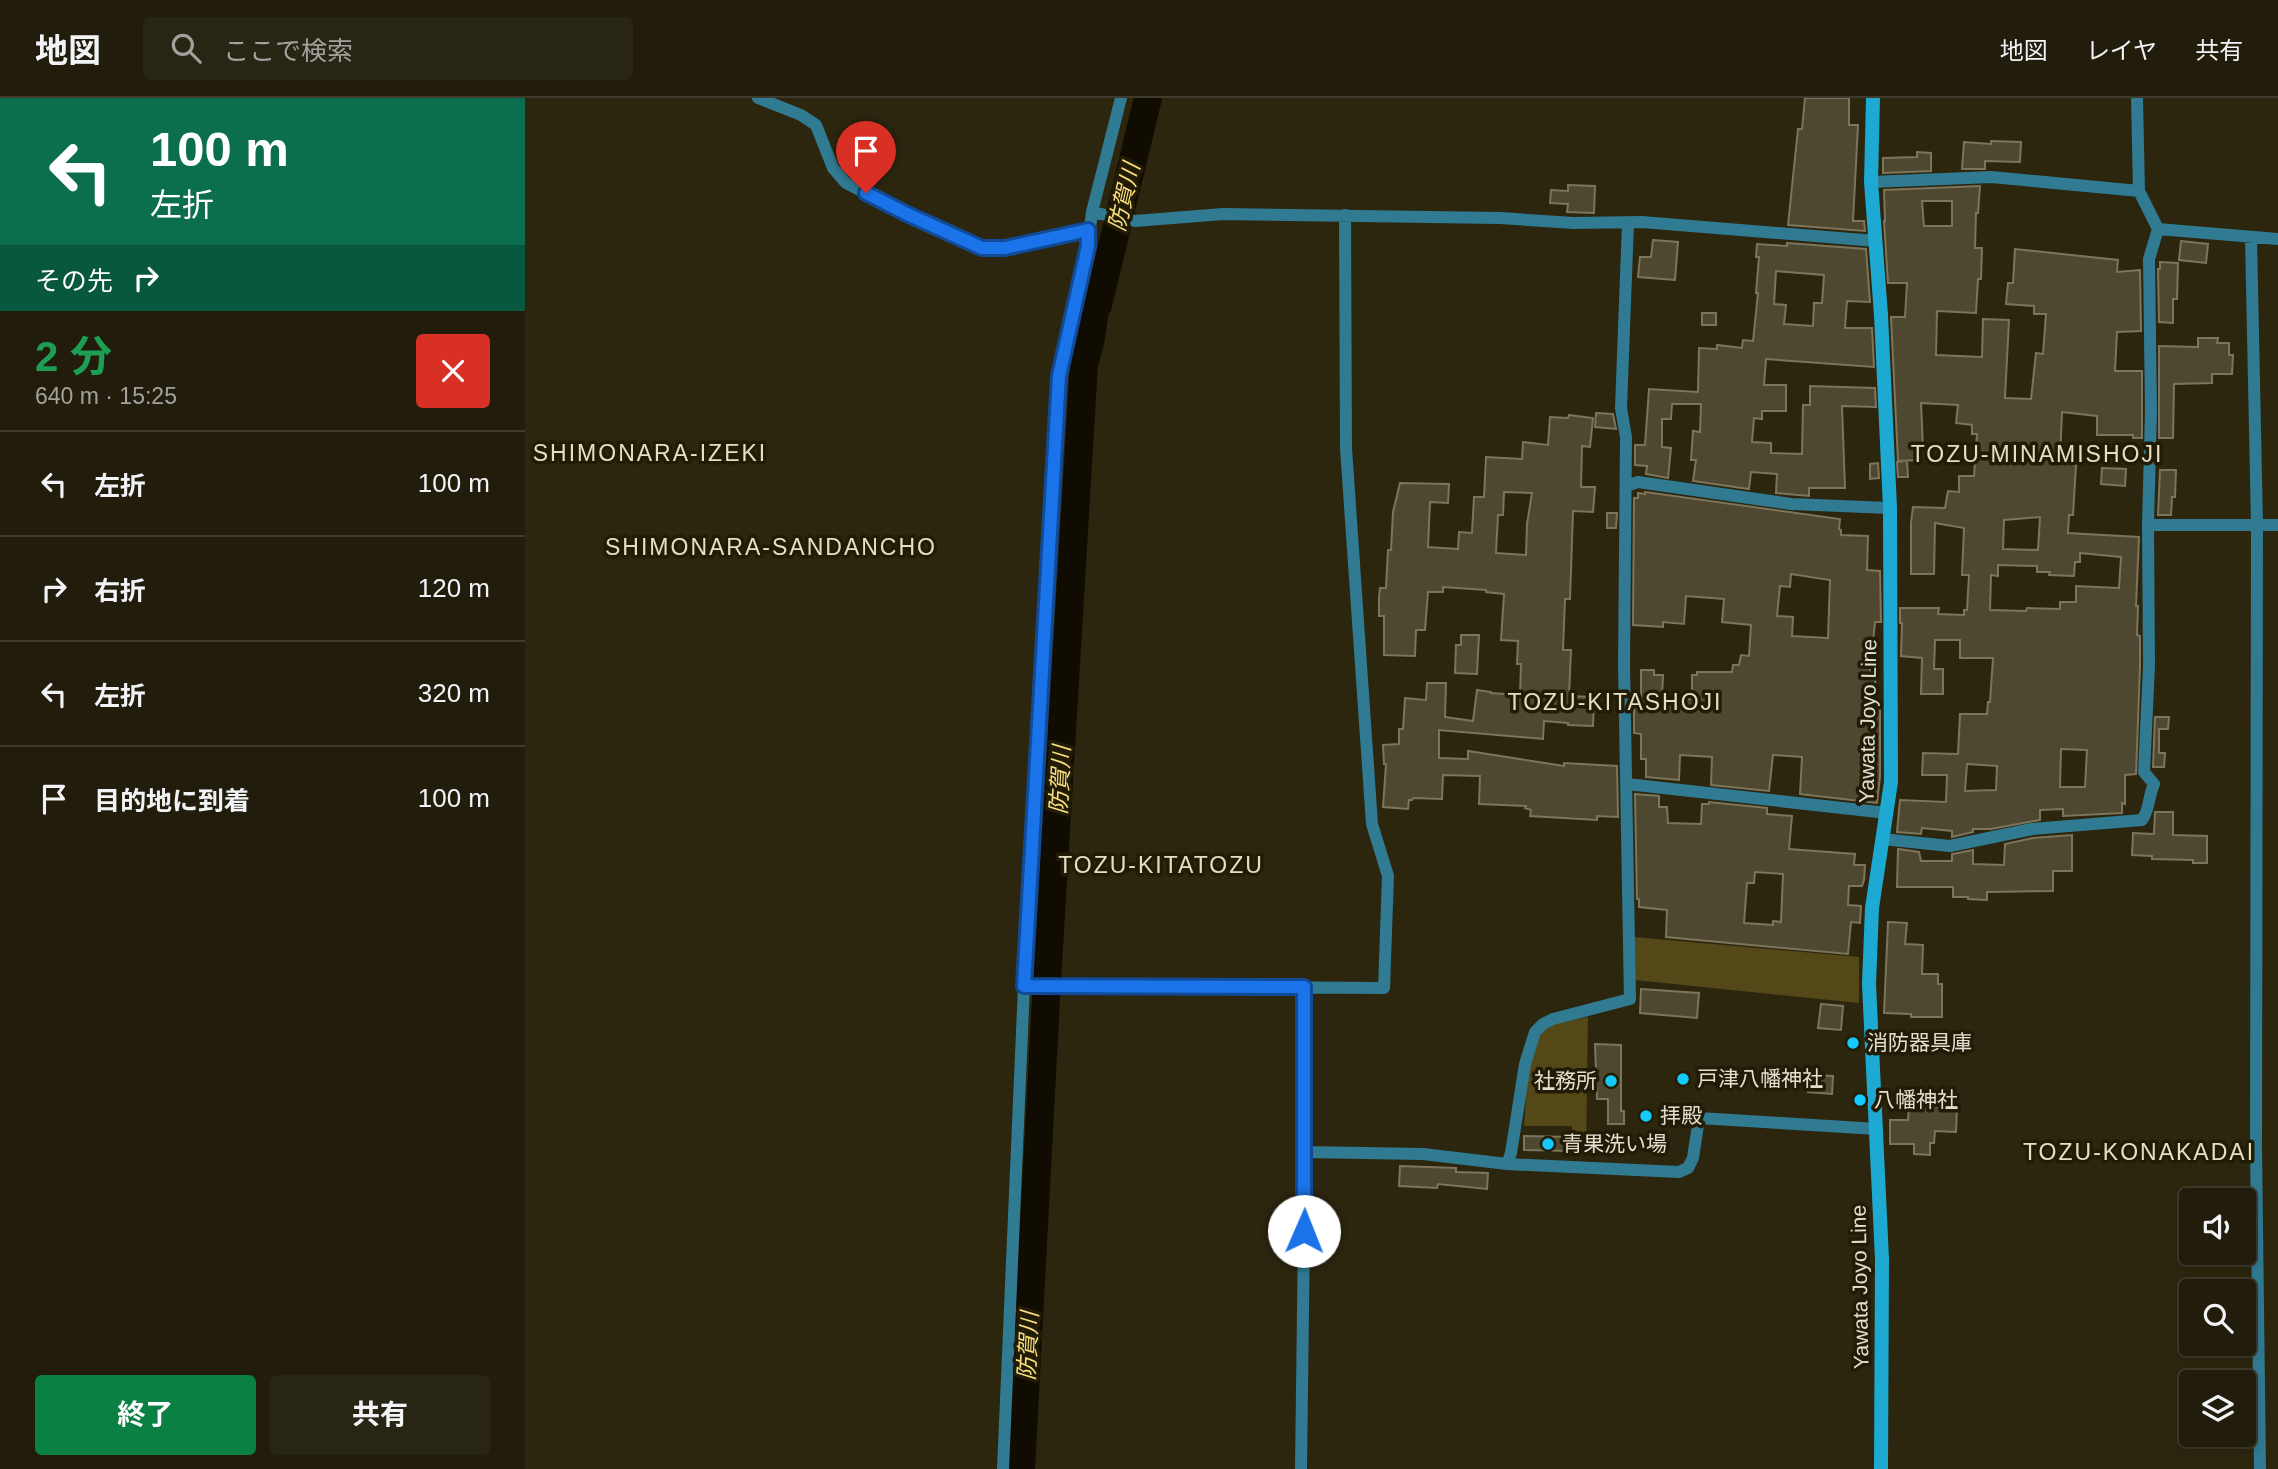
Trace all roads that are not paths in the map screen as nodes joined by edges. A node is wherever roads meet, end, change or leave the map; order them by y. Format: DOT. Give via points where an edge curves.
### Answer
graph roads {
  1 [pos="758,98"];
  2 [pos="1121,98"];
  3 [pos="1873,98"];
  4 [pos="2137,98"];
  5 [pos="1871,182"];
  6 [pos="2139,191"];
  7 [pos="1096,213"];
  8 [pos="1345,215"];
  9 [pos="1628,223"];
  10 [pos="2158,229"];
  11 [pos="1088,230"];
  12 [pos="2251,238"];
  13 [pos="2278,239"];
  14 [pos="1877,241"];
  15 [pos="1626,486"];
  16 [pos="1891,508"];
  17 [pos="2278,524"];
  18 [pos="2148,525"];
  19 [pos="2257,525"];
  20 [pos="1627,784"];
  21 [pos="1887,813"];
  22 [pos="1882,839"];
  23 [pos="1024,986"];
  24 [pos="1304,987"];
  25 [pos="1877,1129"];
  26 [pos="1305,1152"];
  27 [pos="1507,1164"];
  28 [pos="1003,1469"];
  29 [pos="1301,1469"];
  30 [pos="1881,1469"];
  31 [pos="2260,1469"];
  1 -- 11 [label="street" via="816,125 833,168 845,183 982,248 1005,248"];
  2 -- 7 [label="street"];
  3 -- 5 [label="main road, Yawata Joyo Line"];
  4 -- 6 [label="street"];
  5 -- 6 [label="street" via="1991,177"];
  5 -- 14 [label="main road, Yawata Joyo Line"];
  6 -- 10 [label="street"];
  7 -- 8 [label="street" via="1135,221 1223,214"];
  7 -- 11 [label="street"];
  8 -- 9 [label="street"];
  8 -- 24 [label="street" via="1346,448 1372,824 1388,876 1384,988"];
  9 -- 14 [label="street"];
  9 -- 15 [label="street" via="1621,408"];
  10 -- 12 [label="street"];
  10 -- 18 [label="street" via="2149,259"];
  11 -- 23 [label="street" via="1059,376"];
  12 -- 13 [label="street"];
  12 -- 19 [label="street"];
  14 -- 16 [label="main road, Yawata Joyo Line"];
  15 -- 16 [label="street" via="1638,482 1791,505"];
  15 -- 20 [label="street"];
  16 -- 21 [label="main road, Yawata Joyo Line" via="1891,782"];
  17 -- 19 [label="street"];
  18 -- 19 [label="street"];
  18 -- 22 [label="street" via="2144,772 2154,784 2142,820 2032,829 1950,846"];
  19 -- 31 [label="street"];
  20 -- 21 [label="street"];
  20 -- 27 [label="street" via="1630,999 1553,1019 1535,1032"];
  21 -- 22 [label="main road, Yawata Joyo Line"];
  22 -- 25 [label="main road, Yawata Joyo Line" via="1872,908 1870,984"];
  23 -- 24 [label="street"];
  23 -- 28 [label="street"];
  24 -- 26 [label="street"];
  25 -- 27 [label="street" via="1699,1118 1693,1158 1688,1168 1679,1172"];
  25 -- 30 [label="main road, Yawata Joyo Line"];
  26 -- 27 [label="street" via="1423,1154"];
  26 -- 29 [label="street"];
}
